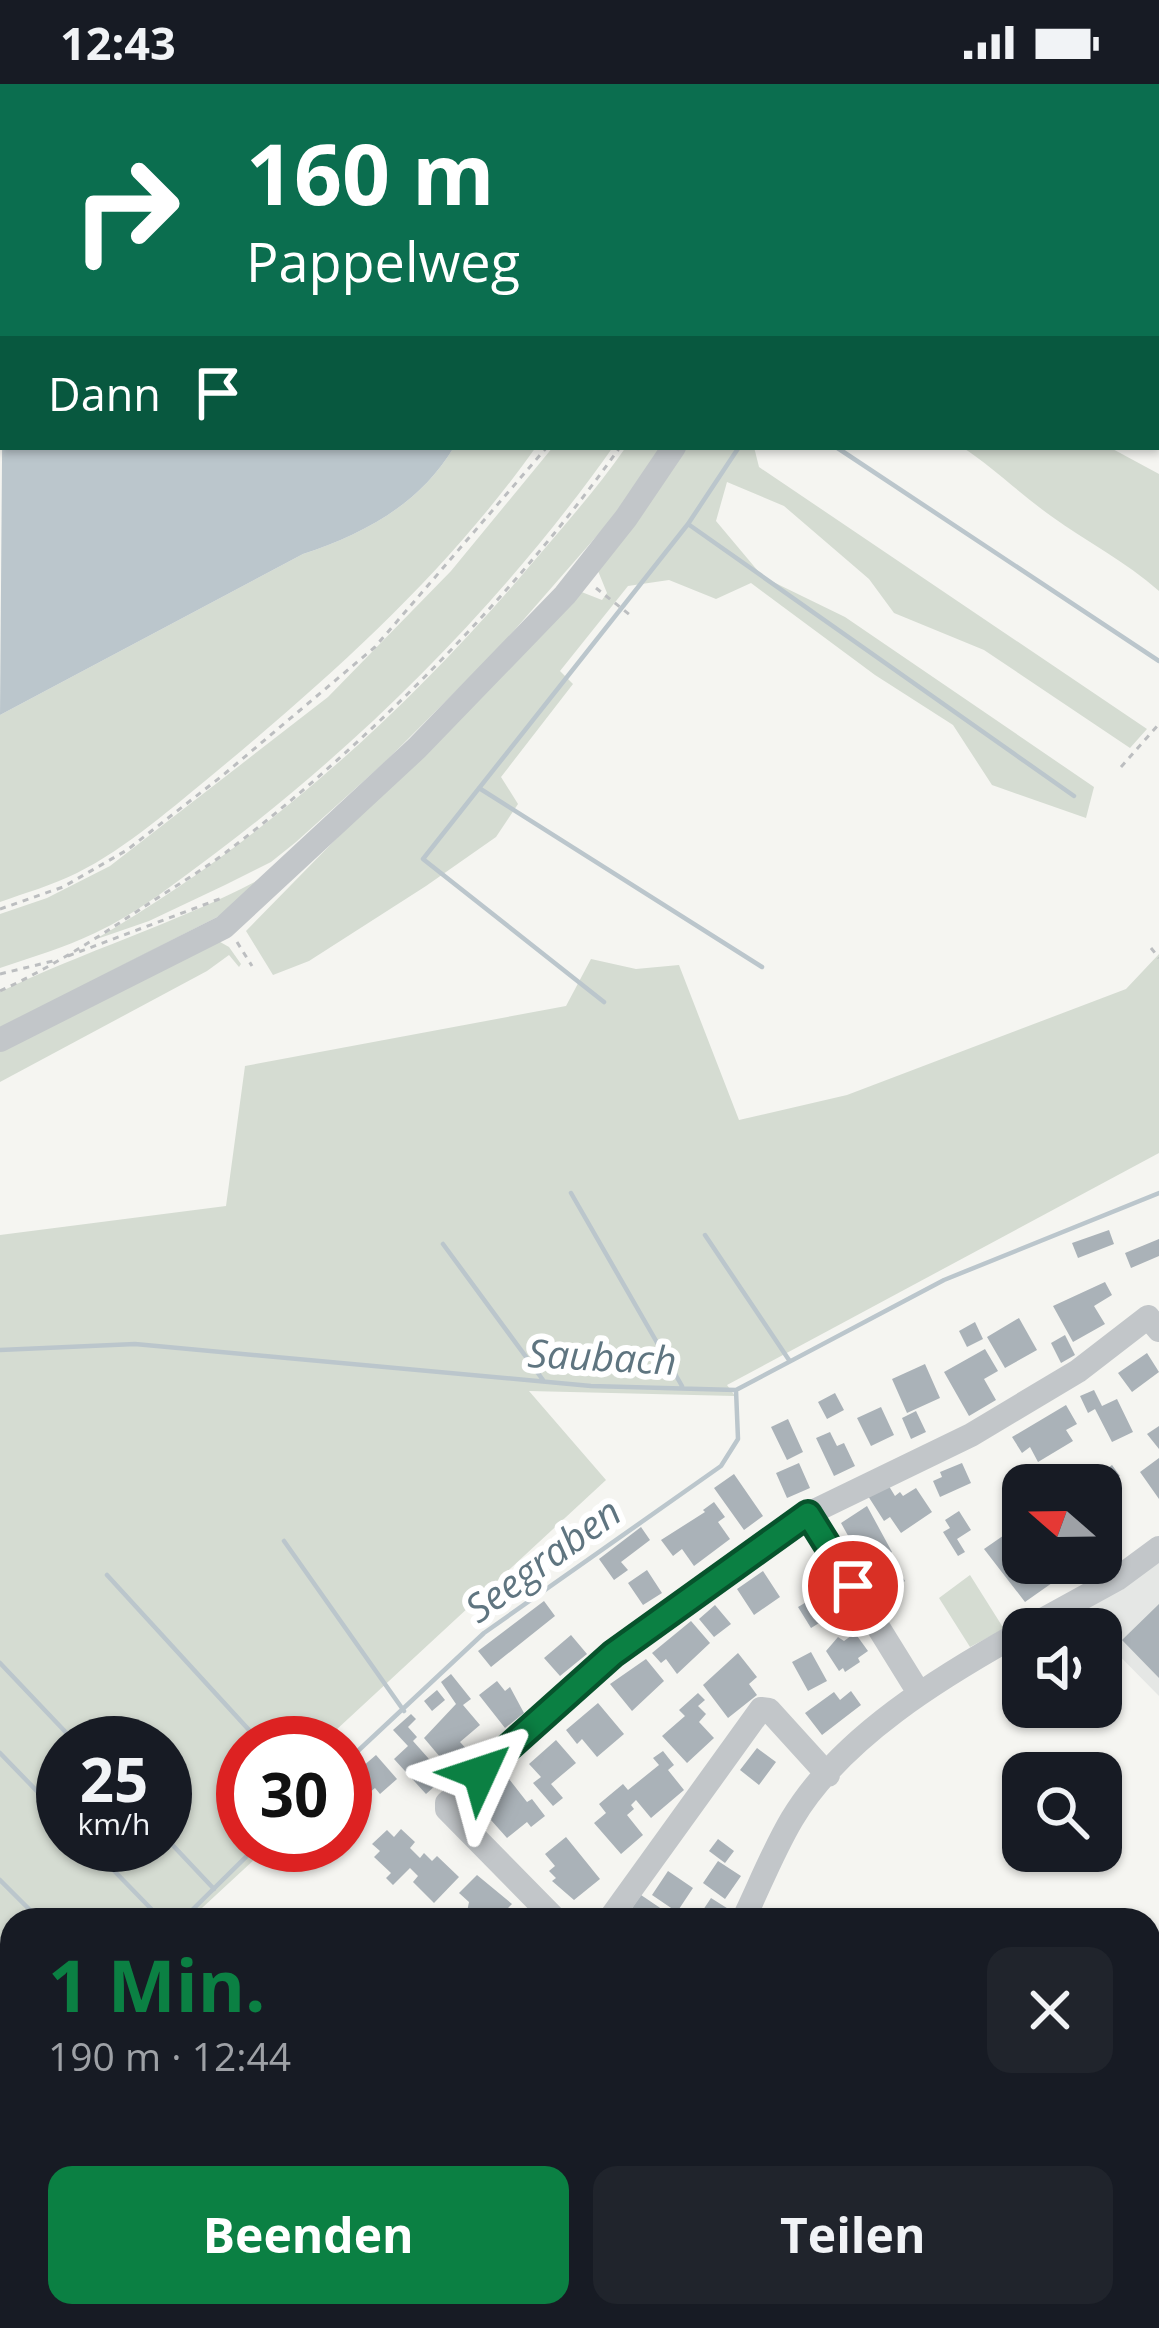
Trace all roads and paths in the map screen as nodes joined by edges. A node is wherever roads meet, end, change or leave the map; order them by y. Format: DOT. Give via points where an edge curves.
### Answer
graph roads {
  1 [pos="544,450"];
  2 [pos="618,450"];
  3 [pos="672,450"];
  4 [pos="580,575"];
  5 [pos="630,615"];
  6 [pos="1159,724"];
  7 [pos="1121,767"];
  8 [pos="233,894"];
  9 [pos="0,909"];
  10 [pos="224,927"];
  11 [pos="1151,948"];
  12 [pos="1159,958"];
  13 [pos="56,960"];
  14 [pos="252,967"];
  15 [pos="0,974"];
  16 [pos="0,991"];
  17 [pos="0,1040"];
  18 [pos="1159,1330"];
  19 [pos="808,1514"];
  20 [pos="1159,1548"];
  21 [pos="1065,1608"];
  22 [pos="1002,1644"];
  23 [pos="919,1693"];
  24 [pos="828,1775"];
  25 [pos="544,1908"];
  26 [pos="618,1908"];
  27 [pos="748,1908"];
  1 -- 9 [label="path" via="374,647 222,776 111,859"];
  2 -- 13 [label="path" via="470,629 325,771 231,849"];
  3 -- 4 [label="street"];
  4 -- 5 [label="path"];
  4 -- 10 [label="street" via="417,748"];
  6 -- 7 [label="path"];
  8 -- 13 [label="path"];
  10 -- 14 [label="path"];
  10 -- 17 [label="street"];
  11 -- 12 [label="path"];
  13 -- 15 [label="path"];
  13 -- 16 [label="path"];
  18 -- 19 [label="street" via="1148,1317 1078,1371 971,1435"];
  19 -- 23 [label="street"];
  19 -- 25 [label="street" via="613,1654 447,1803"];
  20 -- 21 [label="street"];
  22 -- 23 [label="street"];
  23 -- 24 [label="street"];
  24 -- 26 [label="street" via="760,1709"];
  24 -- 27 [label="street" via="793,1817"];
}
